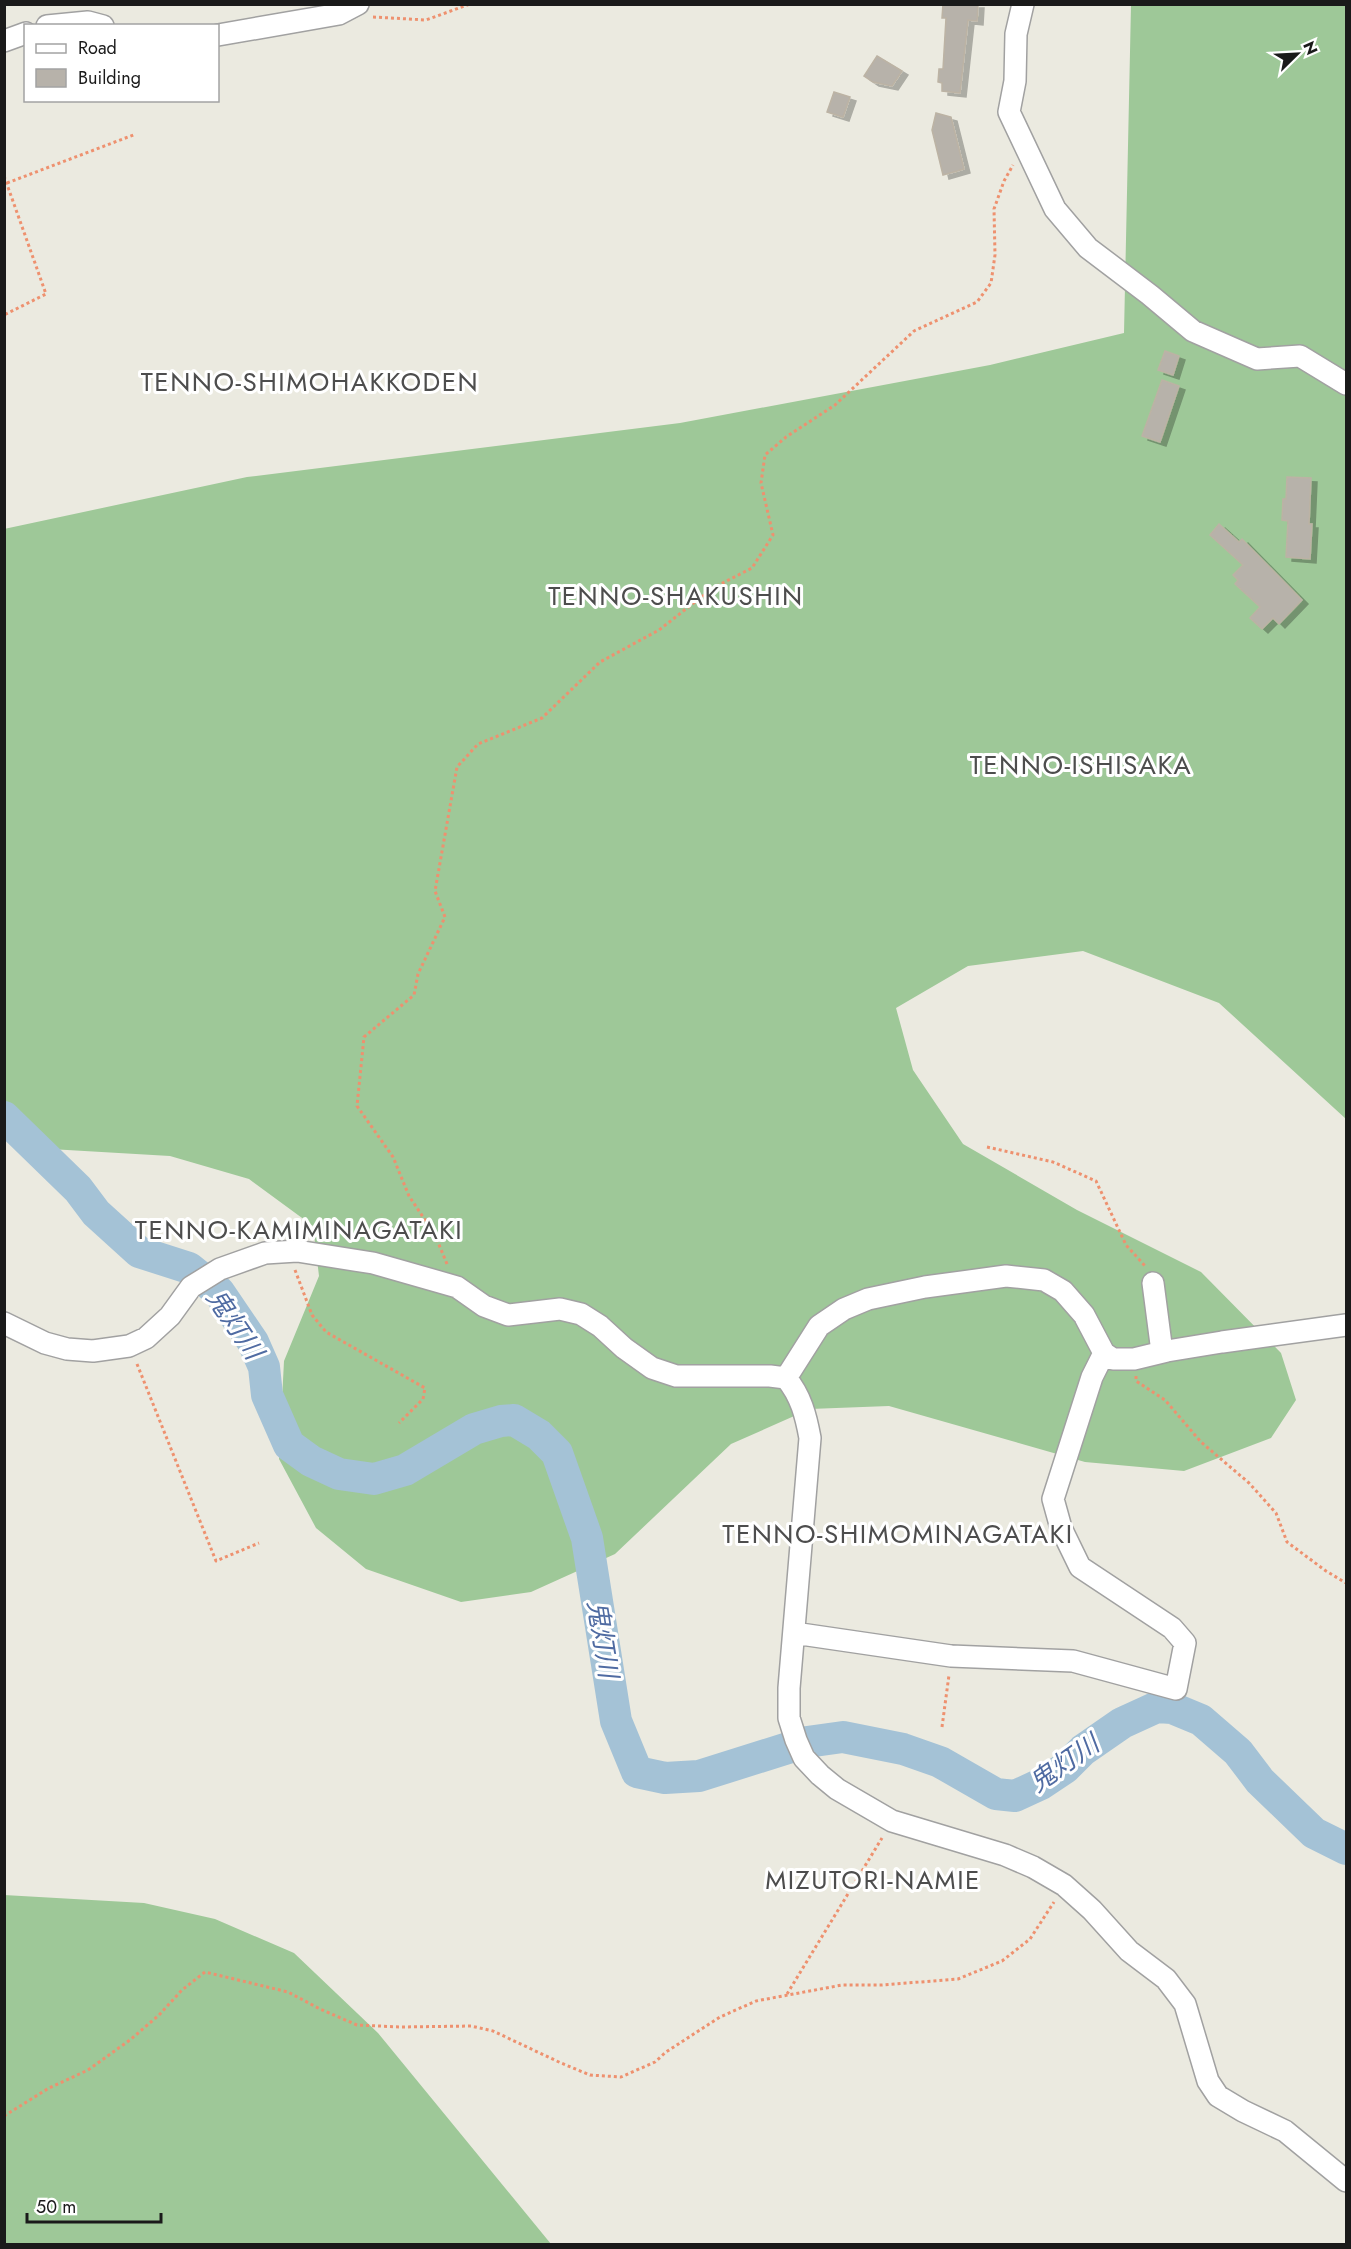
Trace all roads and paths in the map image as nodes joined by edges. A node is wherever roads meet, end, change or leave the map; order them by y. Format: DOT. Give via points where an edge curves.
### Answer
graph roads {
  1 [pos="470,4"];
  2 [pos="1023,4"];
  3 [pos="354,7"];
  4 [pos="68,24"];
  5 [pos="96,24"];
  6 [pos="24,34"];
  7 [pos="219,35"];
  8 [pos="4,41"];
  9 [pos="136,134"];
  10 [pos="1024,146"];
  11 [pos="4,176"];
  12 [pos="7,183"];
  13 [pos="4,315"];
  14 [pos="1347,384"];
  15 [pos="987,1147"];
  16 [pos="290,1251"];
  17 [pos="1153,1283"];
  18 [pos="457,1287"];
  19 [pos="4,1323"];
  20 [pos="1347,1325"];
  21 [pos="129,1346"];
  22 [pos="1162,1352"];
  23 [pos="1104,1353"];
  24 [pos="1134,1359"];
  25 [pos="786,1378"];
  26 [pos="399,1423"];
  27 [pos="259,1543"];
  28 [pos="1347,1583"];
  29 [pos="794,1633"];
  30 [pos="951,1656"];
  31 [pos="942,1727"];
  32 [pos="892,1821"];
  33 [pos="1064,1885"];
  34 [pos="786,1995"];
  35 [pos="4,2116"];
  36 [pos="1347,2181"];
  1 -- 3 [label="path" via="426,20 363,17"];
  2 -- 10 [label="street" via="1016,34 1015,81 1009,112"];
  3 -- 7 [label="street" via="339,14"];
  4 -- 5 [label="street"];
  6 -- 8 [label="street"];
  9 -- 12 [label="path"];
  10 -- 14 [label="street" via="1055,209 1088,248 1193,331 1257,359 1300,356"];
  10 -- 18 [label="path" via="1004,181 994,209 991,283 977,302 914,331 835,405 765,455 761,483 773,535 752,568 713,588 659,630 600,662 542,718 478,744 457,767 435,891 445,917 418,974 414,995 364,1037 357,1106 393,1157 409,1196 435,1235"];
  11 -- 12 [label="path"];
  12 -- 13 [label="path" via="46,294"];
  15 -- 17 [label="path" via="1053,1162 1096,1181 1126,1245 1146,1266"];
  16 -- 18 [label="street" via="373,1263"];
  16 -- 21 [label="street" via="265,1253 220,1269 191,1287 170,1316 146,1338"];
  16 -- 26 [label="path" via="312,1316 326,1332 425,1388 423,1399"];
  17 -- 22 [label="street"];
  18 -- 25 [label="street" via="484,1306 508,1315 560,1309 581,1314 652,1368 676,1376"];
  19 -- 21 [label="street" via="67,1349 93,1351"];
  20 -- 22 [label="street"];
  21 -- 27 [label="path" via="216,1561"];
  22 -- 24 [label="street"];
  23 -- 24 [label="street" via="1113,1359"];
  23 -- 25 [label="street" via="1084,1315 1063,1291 1044,1280 1006,1276 925,1287 868,1299 844,1309 819,1326"];
  23 -- 30 [label="street" via="1092,1377 1053,1499 1061,1528 1080,1567 1172,1628 1185,1642 1176,1689 1073,1661"];
  24 -- 28 [label="path" via="1136,1381 1165,1400 1201,1442 1276,1512 1287,1542"];
  25 -- 29 [label="street" via="805,1411 810,1438"];
  29 -- 30 [label="street"];
  29 -- 32 [label="street" via="789,1718 804,1758 837,1789"];
  30 -- 31 [label="path"];
  32 -- 33 [label="street" via="1005,1855"];
  32 -- 34 [label="path"];
  33 -- 34 [label="path" via="1030,1939 1002,1961 958,1979 842,1984"];
  33 -- 36 [label="street" via="1130,1951 1166,1979 1185,2004 1208,2081 1218,2096 1285,2131"];
  34 -- 35 [label="path" via="756,2001 720,2017 655,2062 621,2077 590,2074 493,2031 471,2026 357,2025 288,1992 205,1972 159,2015 88,2070"];
}
